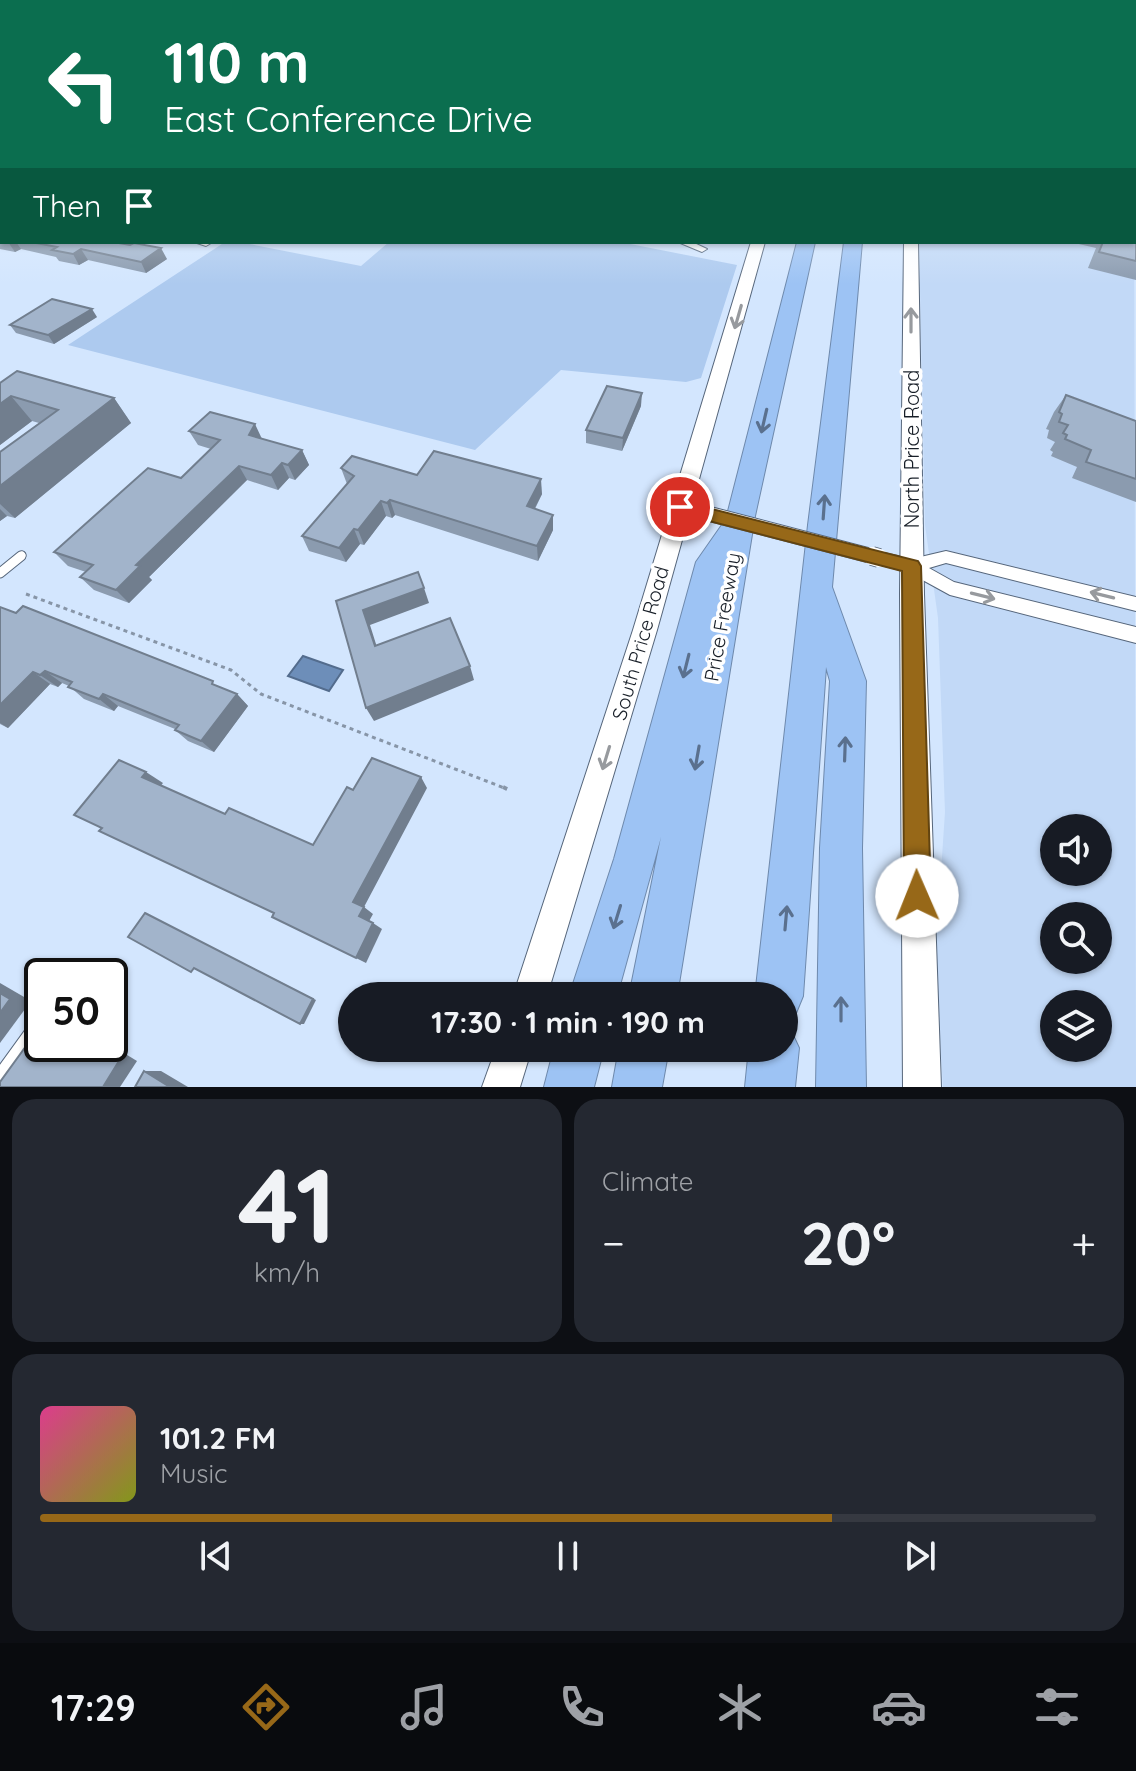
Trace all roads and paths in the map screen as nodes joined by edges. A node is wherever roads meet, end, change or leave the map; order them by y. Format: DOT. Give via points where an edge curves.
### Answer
graph roads {
  1 [pos="688,244"];
  2 [pos="757,244"];
  3 [pos="853,244"];
  4 [pos="858,244"];
  5 [pos="911,244"];
  6 [pos="702,249"];
  7 [pos="802,249"];
  8 [pos="848,275"];
  9 [pos="680,507"];
  10 [pos="725,515"];
  11 [pos="22,555"];
  12 [pos="912,566"];
  13 [pos="0,573"];
  14 [pos="818,585"];
  15 [pos="26,594"];
  16 [pos="1136,604"];
  17 [pos="1136,635"];
  18 [pos="507,789"];
  19 [pos="535,982"];
  20 [pos="597,982"];
  21 [pos="655,982"];
  22 [pos="780,982"];
  23 [pos="24,1042"];
  24 [pos="509,1062"];
  25 [pos="575,1062"];
  26 [pos="641,1062"];
  27 [pos="773,1062"];
  28 [pos="0,1075"];
  29 [pos="501,1087"];
  30 [pos="569,1087"];
  31 [pos="637,1087"];
  32 [pos="770,1087"];
  33 [pos="841,1087"];
  34 [pos="922,1087"];
  1 -- 6 [label="street"];
  2 -- 9 [label="main road, South Price Road, one-way"];
  3 -- 8 [label="highway"];
  4 -- 8 [label="highway"];
  12 -- 5 [label="main road, North Price Road, one-way"];
  7 -- 10 [label="highway, Price Freeway, one-way"];
  14 -- 8 [label="highway, one-way" via="828,439"];
  9 -- 10 [label="street"];
  9 -- 19 [label="main road, South Price Road, one-way"];
  10 -- 12 [label="street, bridge"];
  10 -- 20 [label="highway, one-way"];
  10 -- 21 [label="highway, Price Freeway, one-way"];
  11 -- 13 [label="lane"];
  16 -- 12 [label="street, one-way" via="946,557"];
  12 -- 17 [label="street, one-way" via="950,588"];
  12 -- 34 [label="main road, North Price Road"];
  22 -- 14 [label="highway, one-way"];
  33 -- 14 [label="highway, one-way" via="841,848 848,681"];
  15 -- 18 [label="path" via="231,670 261,694"];
  23 -- 28 [label="lane"];
  24 -- 29 [label="main road"];
  25 -- 30 [label="highway"];
  26 -- 31 [label="highway"];
  27 -- 32 [label="highway"];
}
